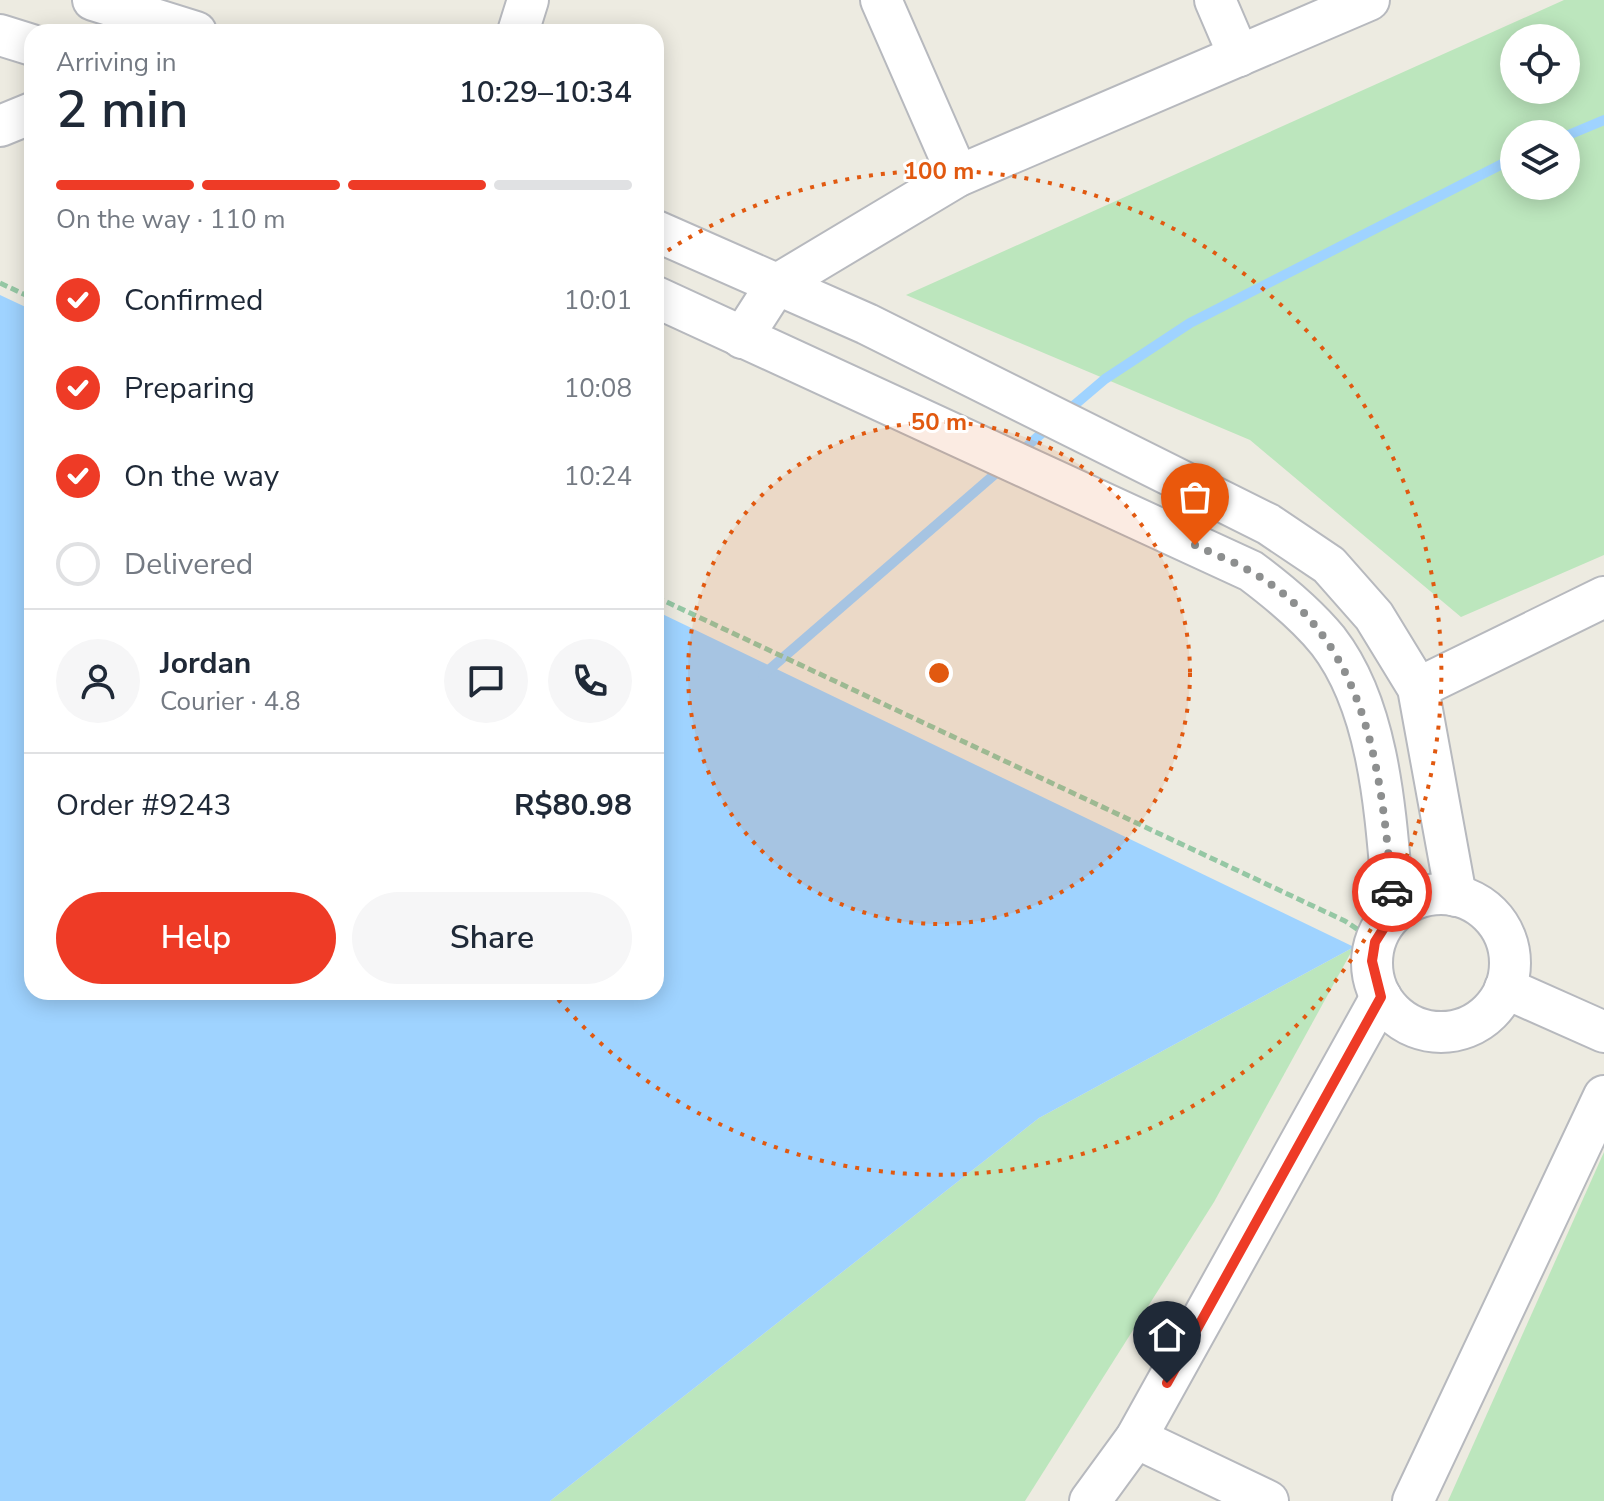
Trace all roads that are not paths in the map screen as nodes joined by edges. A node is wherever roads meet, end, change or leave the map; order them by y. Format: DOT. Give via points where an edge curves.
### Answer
graph roads {
  1 [pos="93,0"];
  2 [pos="528,0"];
  3 [pos="881,0"];
  4 [pos="1215,0"];
  5 [pos="1369,0"];
  6 [pos="196,23"];
  7 [pos="520,24"];
  8 [pos="0,35"];
  9 [pos="24,42"];
  10 [pos="1239,56"];
  11 [pos="24,116"];
  12 [pos="0,126"];
  13 [pos="958,176"];
  14 [pos="664,235"];
  15 [pos="776,285"];
  16 [pos="664,301"];
  17 [pos="742,338"];
  18 [pos="1604,597"];
  19 [pos="1418,688"];
  20 [pos="1456,896"];
  21 [pos="1385,927"];
  22 [pos="1505,988"];
  23 [pos="1381,997"];
  24 [pos="1604,1032"];
  25 [pos="1604,1096"];
  26 [pos="1136,1438"];
  27 [pos="1090,1501"];
  28 [pos="1268,1501"];
  29 [pos="1413,1501"];
  1 -- 6 [label="street"];
  2 -- 7 [label="street"];
  3 -- 13 [label="street"];
  4 -- 10 [label="street"];
  5 -- 10 [label="street"];
  8 -- 9 [label="street"];
  10 -- 13 [label="street"];
  11 -- 12 [label="street"];
  13 -- 15 [label="street"];
  14 -- 15 [label="street"];
  15 -- 17 [label="street"];
  15 -- 19 [label="street" via="867,324 1268,524 1329,565 1374,616"];
  16 -- 17 [label="street"];
  17 -- 21 [label="street" via="1251,571 1290,601 1329,643 1361,704 1382,788"];
  18 -- 19 [label="street"];
  19 -- 20 [label="street"];
  20 -- 21 [label="street" via="1423,896"];
  20 -- 22 [label="street" via="1486,910 1505,937 1510,969"];
  21 -- 23 [label="street" via="1373,970"];
  22 -- 23 [label="street" via="1482,1018 1446,1032 1408,1024"];
  22 -- 24 [label="street"];
  23 -- 26 [label="street"];
  25 -- 29 [label="street"];
  26 -- 27 [label="street"];
  26 -- 28 [label="street"];
}
